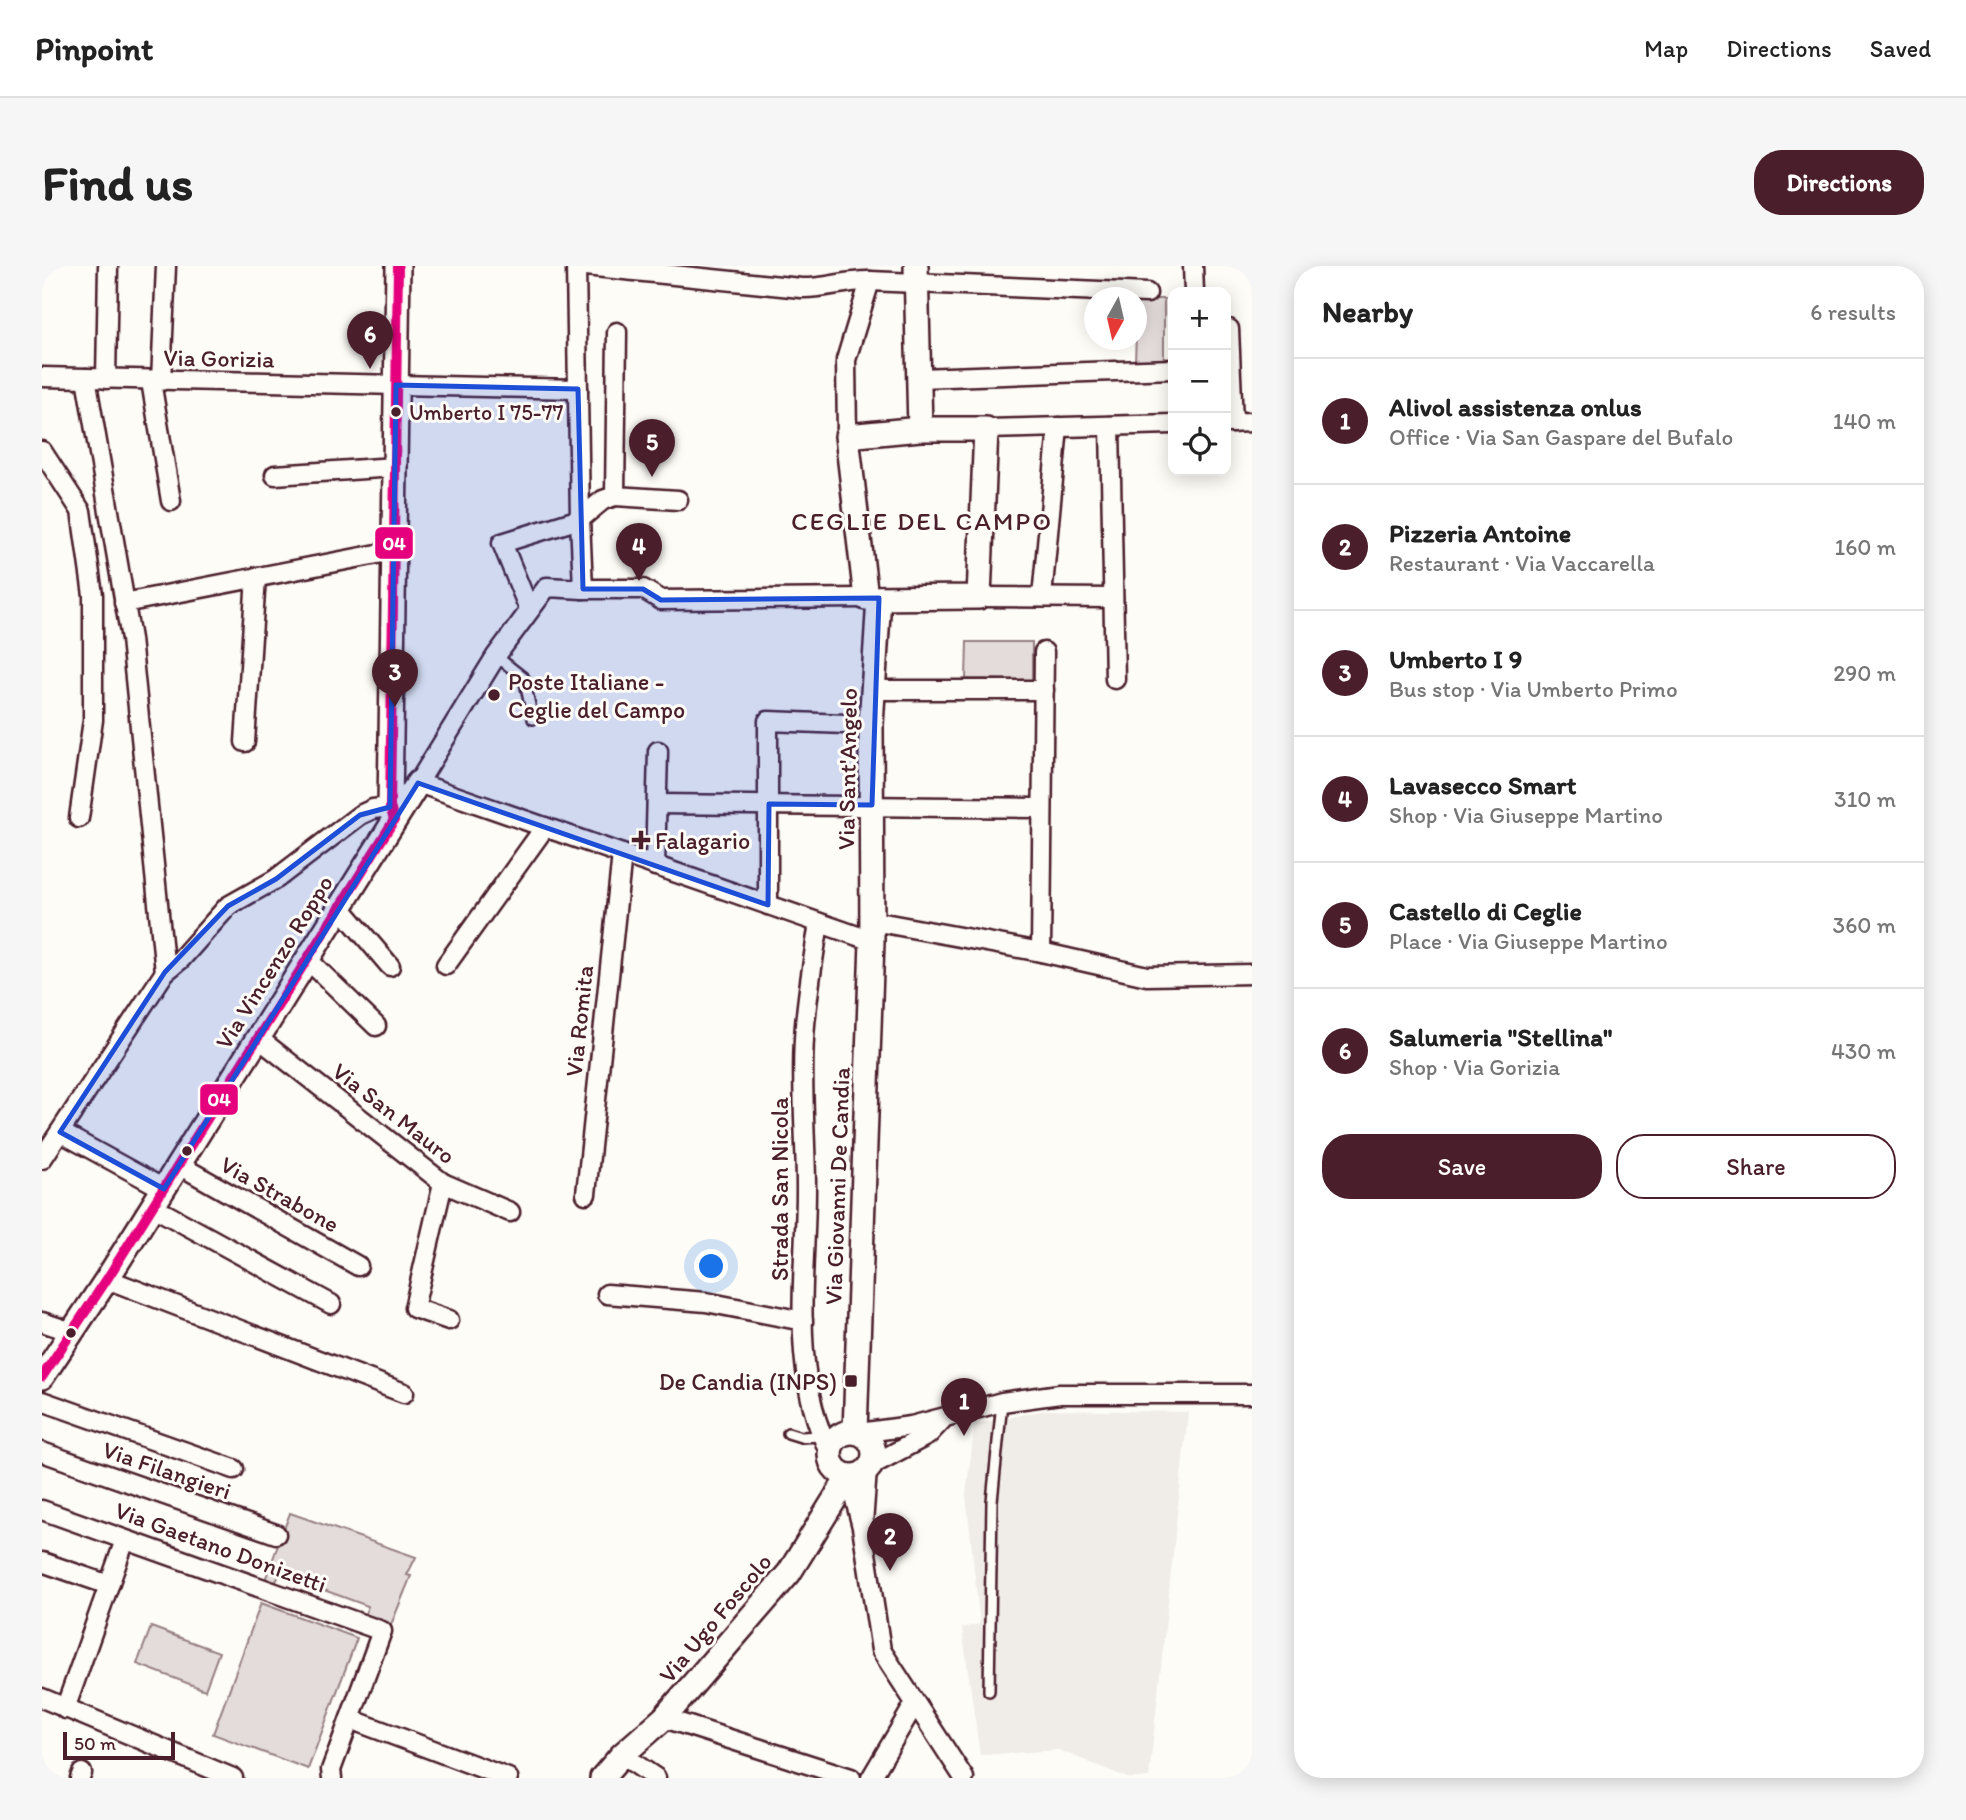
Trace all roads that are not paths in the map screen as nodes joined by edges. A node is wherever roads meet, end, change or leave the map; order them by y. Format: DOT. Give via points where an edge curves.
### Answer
graph roads {
  1 [pos="108,266"];
  2 [pos="166,266"];
  3 [pos="398,266"];
  4 [pos="576,266"];
  5 [pos="585,266"];
  6 [pos="1193,267"];
  7 [pos="658,270"];
  8 [pos="916,274"];
  9 [pos="748,275"];
  10 [pos="870,281"];
  11 [pos="1194,287"];
  12 [pos="1084,288"];
  13 [pos="617,332"];
  14 [pos="1229,350"];
  15 [pos="1168,369"];
  16 [pos="42,377"];
  17 [pos="86,377"];
  18 [pos="919,378"];
  19 [pos="106,379"];
  20 [pos="156,381"];
  21 [pos="396,385"];
  22 [pos="578,389"];
  23 [pos="1229,413"];
  24 [pos="1252,422"];
  25 [pos="1231,423"];
  26 [pos="1168,424"];
  27 [pos="1110,426"];
  28 [pos="1058,427"];
  29 [pos="920,429"];
  30 [pos="986,429"];
  31 [pos="847,436"];
  32 [pos="42,451"];
  33 [pos="394,467"];
  34 [pos="275,475"];
  35 [pos="615,496"];
  36 [pos="678,500"];
  37 [pos="171,501"];
  38 [pos="579,519"];
  39 [pos="394,551"];
  40 [pos="256,577"];
  41 [pos="583,589"];
  42 [pos="979,597"];
  43 [pos="1042,597"];
  44 [pos="873,598"];
  45 [pos="1113,598"];
  46 [pos="124,603"];
  47 [pos="529,609"];
  48 [pos="1044,652"];
  49 [pos="496,656"];
  50 [pos="1115,679"];
  51 [pos="874,690"];
  52 [pos="1044,690"];
  53 [pos="533,719"];
  54 [pos="872,725"];
  55 [pos="245,742"];
  56 [pos="657,751"];
  57 [pos="418,783"];
  58 [pos="657,804"];
  59 [pos="769,804"];
  60 [pos="872,805"];
  61 [pos="1041,808"];
  62 [pos="392,814"];
  63 [pos="79,818"];
  64 [pos="545,827"];
  65 [pos="622,854"];
  66 [pos="655,866"];
  67 [pos="768,905"];
  68 [pos="339,906"];
  69 [pos="819,923"];
  70 [pos="872,931"];
  71 [pos="1041,952"];
  72 [pos="306,958"];
  73 [pos="446,965"];
  74 [pos="390,966"];
  75 [pos="165,972"];
  76 [pos="1252,974"];
  77 [pos="376,1026"];
  78 [pos="258,1038"];
  79 [pos="60,1132"];
  80 [pos="42,1159"];
  81 [pos="179,1165"];
  82 [pos="443,1183"];
  83 [pos="586,1194"];
  84 [pos="158,1198"];
  85 [pos="510,1212"];
  86 [pos="358,1266"];
  87 [pos="107,1279"];
  88 [pos="607,1294"];
  89 [pos="331,1304"];
  90 [pos="449,1320"];
  91 [pos="803,1321"];
  92 [pos="42,1322"];
  93 [pos="72,1332"];
  94 [pos="42,1377"];
  95 [pos="404,1393"];
  96 [pos="1252,1394"];
  97 [pos="42,1401"];
  98 [pos="1002,1402"];
  99 [pos="942,1420"];
  100 [pos="857,1432"];
  101 [pos="788,1433"];
  102 [pos="825,1444"];
  103 [pos="42,1451"];
  104 [pos="234,1469"];
  105 [pos="862,1471"];
  106 [pos="832,1503"];
  107 [pos="42,1510"];
  108 [pos="862,1527"];
  109 [pos="276,1534"];
  110 [pos="125,1540"];
  111 [pos="42,1562"];
  112 [pos="109,1585"];
  113 [pos="989,1691"];
  114 [pos="42,1698"];
  115 [pos="914,1704"];
  116 [pos="65,1709"];
  117 [pos="664,1718"];
  118 [pos="350,1719"];
  119 [pos="622,1755"];
  120 [pos="199,1771"];
  121 [pos="233,1778"];
  122 [pos="332,1778"];
  123 [pos="508,1778"];
  124 [pos="602,1778"];
  125 [pos="656,1778"];
  126 [pos="850,1778"];
  127 [pos="872,1778"];
  128 [pos="964,1778"];
  1 -- 19 [label="street"];
  2 -- 20 [label="street"];
  3 -- 21 [label="street"];
  4 -- 22 [label="street"];
  5 -- 7 [label="street"];
  6 -- 11 [label="street"];
  7 -- 9 [label="street"];
  8 -- 10 [label="street"];
  8 -- 12 [label="street"];
  8 -- 18 [label="street"];
  9 -- 10 [label="street" via="827,289"];
  10 -- 31 [label="street" via="846,360"];
  13 -- 35 [label="street"];
  14 -- 23 [label="street"];
  15 -- 18 [label="street"];
  16 -- 17 [label="street, Via Gorizia"];
  17 -- 19 [label="street, Via Gorizia"];
  17 -- 46 [label="street"];
  18 -- 29 [label="street"];
  19 -- 20 [label="street, Via Gorizia"];
  20 -- 21 [label="street, Via Gorizia"];
  20 -- 37 [label="street"];
  21 -- 22 [label="street, Via Gorizia"];
  21 -- 33 [label="street"];
  22 -- 38 [label="street"];
  24 -- 25 [label="street"];
  26 -- 27 [label="street"];
  27 -- 28 [label="street"];
  27 -- 45 [label="street"];
  28 -- 30 [label="street"];
  28 -- 43 [label="street"];
  29 -- 30 [label="street"];
  29 -- 31 [label="street"];
  30 -- 42 [label="street"];
  31 -- 44 [label="street, Via Sant'Angelo"];
  32 -- 63 [label="street" via="82,511 93,595 93,720"];
  33 -- 34 [label="street"];
  33 -- 39 [label="street"];
  35 -- 36 [label="street"];
  35 -- 38 [label="street"];
  38 -- 41 [label="street"];
  38 -- 47 [label="street" via="502,543"];
  39 -- 40 [label="street"];
  39 -- 62 [label="street"];
  40 -- 46 [label="street"];
  40 -- 55 [label="street"];
  41 -- 44 [label="street" via="643,589 662,600"];
  41 -- 47 [label="street" via="547,587"];
  42 -- 43 [label="street"];
  42 -- 44 [label="street"];
  43 -- 45 [label="street"];
  44 -- 51 [label="street, Via Sant'Angelo"];
  45 -- 50 [label="street"];
  46 -- 75 [label="street"];
  47 -- 49 [label="street"];
  48 -- 52 [label="street"];
  49 -- 53 [label="lane" via="524,678"];
  49 -- 57 [label="street"];
  51 -- 52 [label="street"];
  51 -- 54 [label="street, Via Sant'Angelo"];
  52 -- 61 [label="street"];
  54 -- 59 [label="street" via="768,721"];
  54 -- 60 [label="street, Via Sant'Angelo"];
  56 -- 58 [label="street"];
  57 -- 62 [label="street, Via Vincenzo Roppo"];
  57 -- 64 [label="street"];
  58 -- 59 [label="street"];
  58 -- 66 [label="street"];
  59 -- 60 [label="street"];
  59 -- 67 [label="street"];
  60 -- 61 [label="street"];
  60 -- 70 [label="street, Via Sant'Angelo"];
  61 -- 71 [label="street"];
  62 -- 68 [label="street, Via Vincenzo Roppo"];
  62 -- 75 [label="street" via="373,809 360,815 276,879 238,899"];
  64 -- 65 [label="street"];
  64 -- 73 [label="street"];
  65 -- 66 [label="street"];
  65 -- 83 [label="street, Via Romita"];
  66 -- 67 [label="street"];
  67 -- 69 [label="street"];
  68 -- 72 [label="street, Via Vincenzo Roppo"];
  68 -- 74 [label="street"];
  69 -- 70 [label="street"];
  69 -- 91 [label="street, Strada San Nicola" via="803,1040"];
  70 -- 71 [label="street"];
  70 -- 100 [label="street, Via Giovanni De Candia"];
  71 -- 76 [label="street" via="1147,976"];
  72 -- 77 [label="street"];
  72 -- 78 [label="street, Via Vincenzo Roppo"];
  75 -- 79 [label="street"];
  78 -- 81 [label="street, Via Vincenzo Roppo"];
  78 -- 82 [label="street, Via San Mauro"];
  79 -- 80 [label="street"];
  79 -- 84 [label="street"];
  81 -- 84 [label="street, Via Vincenzo Roppo"];
  81 -- 86 [label="street, Via Strabone"];
  82 -- 85 [label="street, Via San Mauro"];
  82 -- 90 [label="street" via="414,1308"];
  84 -- 87 [label="street, Via Vincenzo Roppo"];
  84 -- 89 [label="street"];
  87 -- 93 [label="street, Via Vincenzo Roppo"];
  87 -- 95 [label="street"];
  88 -- 91 [label="street" via="706,1302"];
  91 -- 102 [label="street, Strada San Nicola" via="806,1372"];
  92 -- 93 [label="street"];
  93 -- 94 [label="street, Via Vincenzo Roppo"];
  96 -- 98 [label="street" via="1060,1394"];
  97 -- 104 [label="street"];
  98 -- 99 [label="street"];
  98 -- 113 [label="lane" via="992,1502"];
  99 -- 100 [label="street"];
  99 -- 105 [label="street" via="928,1435"];
  100 -- 102 [label="street"];
  100 -- 105 [label="street" via="873,1448"];
  101 -- 102 [label="lane"];
  102 -- 105 [label="street" via="834,1468"];
  103 -- 109 [label="street, Via Filangieri"];
  105 -- 106 [label="street, Via Ugo Foscolo"];
  105 -- 108 [label="street"];
  106 -- 108 [label="street" via="846,1508"];
  106 -- 117 [label="street, Via Ugo Foscolo" via="789,1573"];
  107 -- 110 [label="street, Via Gaetano Donizetti"];
  108 -- 115 [label="street" via="881,1650"];
  110 -- 112 [label="street"];
  110 -- 118 [label="street, Via Gaetano Donizetti" via="382,1631"];
  111 -- 112 [label="street"];
  112 -- 116 [label="street"];
  114 -- 116 [label="street"];
  115 -- 127 [label="street"];
  115 -- 128 [label="street"];
  116 -- 120 [label="street"];
  117 -- 119 [label="street, Via Ugo Foscolo"];
  117 -- 126 [label="street"];
  118 -- 122 [label="street"];
  118 -- 123 [label="street"];
  119 -- 124 [label="street, Via Ugo Foscolo"];
  119 -- 125 [label="street"];
  120 -- 121 [label="street"];
}
